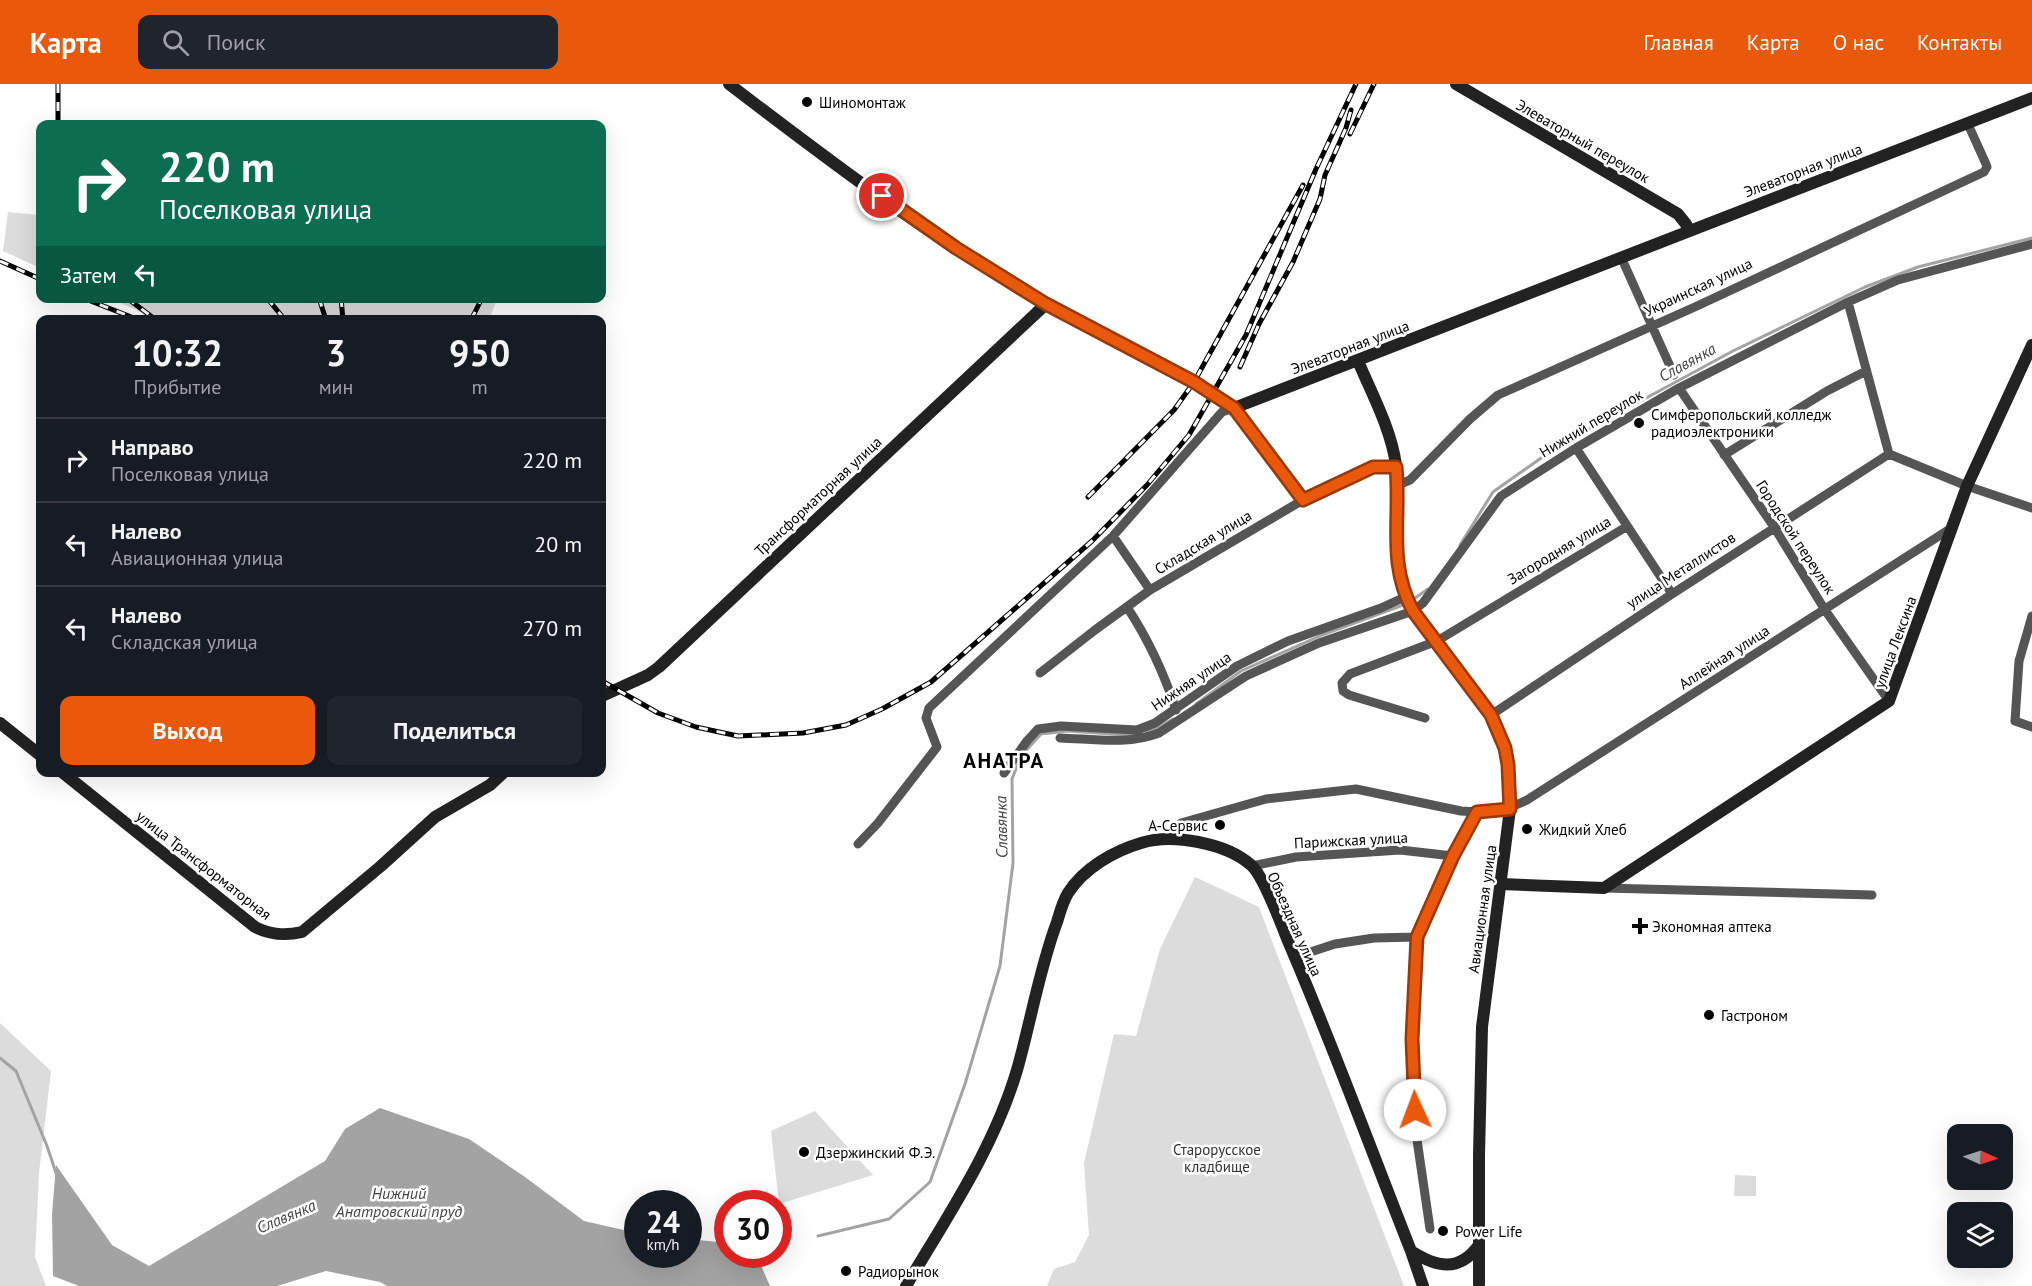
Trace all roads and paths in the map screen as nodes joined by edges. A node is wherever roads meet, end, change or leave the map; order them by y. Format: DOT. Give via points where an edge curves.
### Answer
graph roads {
  1 [pos="729,84"];
  2 [pos="1456,84"];
  3 [pos="2032,98"];
  4 [pos="1968,122"];
  5 [pos="1688,230"];
  6 [pos="2032,244"];
  7 [pos="1621,258"];
  8 [pos="1848,302"];
  9 [pos="1046,304"];
  10 [pos="1652,325"];
  11 [pos="2032,345"];
  12 [pos="1358,361"];
  13 [pos="1866,371"];
  14 [pos="1674,375"];
  15 [pos="1679,388"];
  16 [pos="1234,408"];
  17 [pos="1576,448"];
  18 [pos="1889,454"];
  19 [pos="1724,455"];
  20 [pos="1396,467"];
  21 [pos="1398,485"];
  22 [pos="1967,486"];
  23 [pos="1303,500"];
  24 [pos="2032,508"];
  25 [pos="1626,527"];
  26 [pos="1774,527"];
  27 [pos="1953,527"];
  28 [pos="1113,536"];
  29 [pos="1150,590"];
  30 [pos="1671,594"];
  31 [pos="1406,597"];
  32 [pos="1127,607"];
  33 [pos="1825,610"];
  34 [pos="1413,611"];
  35 [pos="2032,616"];
  36 [pos="1437,641"];
  37 [pos="1040,674"];
  38 [pos="606,694"];
  39 [pos="1889,701"];
  40 [pos="1176,710"];
  41 [pos="1491,715"];
  42 [pos="1425,718"];
  43 [pos="0,723"];
  44 [pos="2032,727"];
  45 [pos="1060,738"];
  46 [pos="36,752"];
  47 [pos="1004,773"];
  48 [pos="68,777"];
  49 [pos="499,777"];
  50 [pos="1510,809"];
  51 [pos="1477,812"];
  52 [pos="1171,838"];
  53 [pos="858,844"];
  54 [pos="1453,856"];
  55 [pos="1252,866"];
  56 [pos="1501,884"];
  57 [pos="1604,888"];
  58 [pos="1872,895"];
  59 [pos="1417,937"];
  60 [pos="1295,957"];
  61 [pos="1430,1229"];
  62 [pos="1479,1245"];
  63 [pos="1411,1251"];
  64 [pos="1452,1264"];
  65 [pos="1480,1285"];
  66 [pos="906,1286"];
  67 [pos="1424,1286"];
  1 -- 9 [label="main road" via="826,158 956,248"];
  2 -- 5 [label="main road, Элеваторный переулок" via="1678,214"];
  3 -- 4 [label="main road, Элеваторная улица"];
  4 -- 5 [label="main road, Элеваторная улица"];
  4 -- 10 [label="street, Украинская улица" via="1987,167 1984,172"];
  5 -- 7 [label="main road, Элеваторная улица"];
  6 -- 8 [label="street, Нижний переулок" via="1898,280"];
  7 -- 10 [label="street"];
  7 -- 12 [label="main road, Элеваторная улица"];
  8 -- 13 [label="street"];
  8 -- 15 [label="street, Нижний переулок"];
  9 -- 16 [label="main road" via="1194,382"];
  9 -- 38 [label="main road, Трансформаторная улица" via="659,667"];
  10 -- 14 [label="street"];
  10 -- 21 [label="street, Украинская улица" via="1498,395 1410,480"];
  11 -- 22 [label="main road, улица Лексина"];
  12 -- 16 [label="main road, Элеваторная улица"];
  12 -- 20 [label="main road, Авиационная улица" via="1393,446"];
  13 -- 18 [label="street"];
  13 -- 19 [label="street"];
  15 -- 17 [label="street, Нижний переулок"];
  15 -- 19 [label="street, Городской переулок"];
  16 -- 23 [label="street"];
  16 -- 28 [label="street, Элеваторная улица" via="1222,412"];
  17 -- 25 [label="street"];
  17 -- 34 [label="street, Нижний переулок" via="1501,496 1423,603"];
  18 -- 22 [label="street"];
  18 -- 26 [label="street, улица Металлистов"];
  19 -- 26 [label="street, Городской переулок"];
  20 -- 21 [label="main road, Авиационная улица"];
  20 -- 23 [label="street, Складская улица" via="1373,467"];
  21 -- 31 [label="main road, Авиационная улица" via="1398,571"];
  22 -- 24 [label="street"];
  22 -- 27 [label="main road, улица Лексина"];
  23 -- 29 [label="street, Складская улица"];
  25 -- 30 [label="street, Загородняя улица"];
  25 -- 36 [label="street, Загородняя улица"];
  26 -- 30 [label="street, улица Металлистов"];
  26 -- 33 [label="street, Городской переулок"];
  27 -- 33 [label="street, Аллейная улица"];
  27 -- 39 [label="main road, улица Лексина"];
  28 -- 29 [label="street"];
  28 -- 53 [label="street, Элеваторная улица" via="929,708 926,718 937,747"];
  29 -- 32 [label="street, Складская улица"];
  30 -- 41 [label="street, улица Металлистов"];
  31 -- 34 [label="main road, Авиационная улица"];
  31 -- 40 [label="street, Нижняя улица" via="1288,641 1237,666"];
  32 -- 37 [label="street, Складская улица"];
  32 -- 40 [label="street" via="1158,660"];
  33 -- 39 [label="street, Городской переулок"];
  33 -- 50 [label="street, Аллейная улица"];
  34 -- 36 [label="main road, Авиационная улица"];
  34 -- 45 [label="street, Нижняя улица" via="1319,643 1246,676 1159,733 1132,740"];
  35 -- 44 [label="street" via="2019,661 2015,721"];
  36 -- 41 [label="main road, Авиационная улица"];
  36 -- 42 [label="street, Загородняя улица" via="1350,674 1342,683 1343,691 1349,695"];
  39 -- 57 [label="main road, улица Лексина"];
  40 -- 47 [label="street, Нижняя улица" via="1137,730 1061,726 1038,729"];
  41 -- 50 [label="main road, Авиационная улица" via="1505,748"];
  43 -- 46 [label="main road"];
  48 -- 49 [label="main road, улица Трансформаторная" via="255,927 266,933 290,935 302,932 435,817"];
  50 -- 51 [label="street"];
  50 -- 56 [label="main road, Авиационная улица"];
  51 -- 52 [label="street" via="1356,789 1266,799 1181,822"];
  51 -- 54 [label="street"];
  52 -- 55 [label="main road, Объездная улица" via="1216,847"];
  52 -- 66 [label="main road, Объездная улица" via="1148,840 1126,848 1087,871 1066,895 1049,942 1016,1072 983,1157"];
  54 -- 55 [label="street, Парижская улица" via="1400,850 1296,857"];
  54 -- 59 [label="street"];
  55 -- 60 [label="main road, Объездная улица"];
  56 -- 57 [label="main road"];
  56 -- 62 [label="main road, Авиационная улица" via="1482,1027"];
  57 -- 58 [label="street"];
  59 -- 60 [label="street" via="1335,944"];
  59 -- 61 [label="street" via="1412,1039 1416,1133"];
  60 -- 63 [label="main road, Объездная улица"];
  62 -- 64 [label="main road" via="1471,1256"];
  62 -- 65 [label="main road, Авиационная улица"];
  63 -- 64 [label="main road" via="1431,1263"];
  63 -- 67 [label="main road, Объездная улица"];
  64 -- 65 [label="main road" via="1469,1270"];
  64 -- 67 [label="main road" via="1438,1268"];
}
